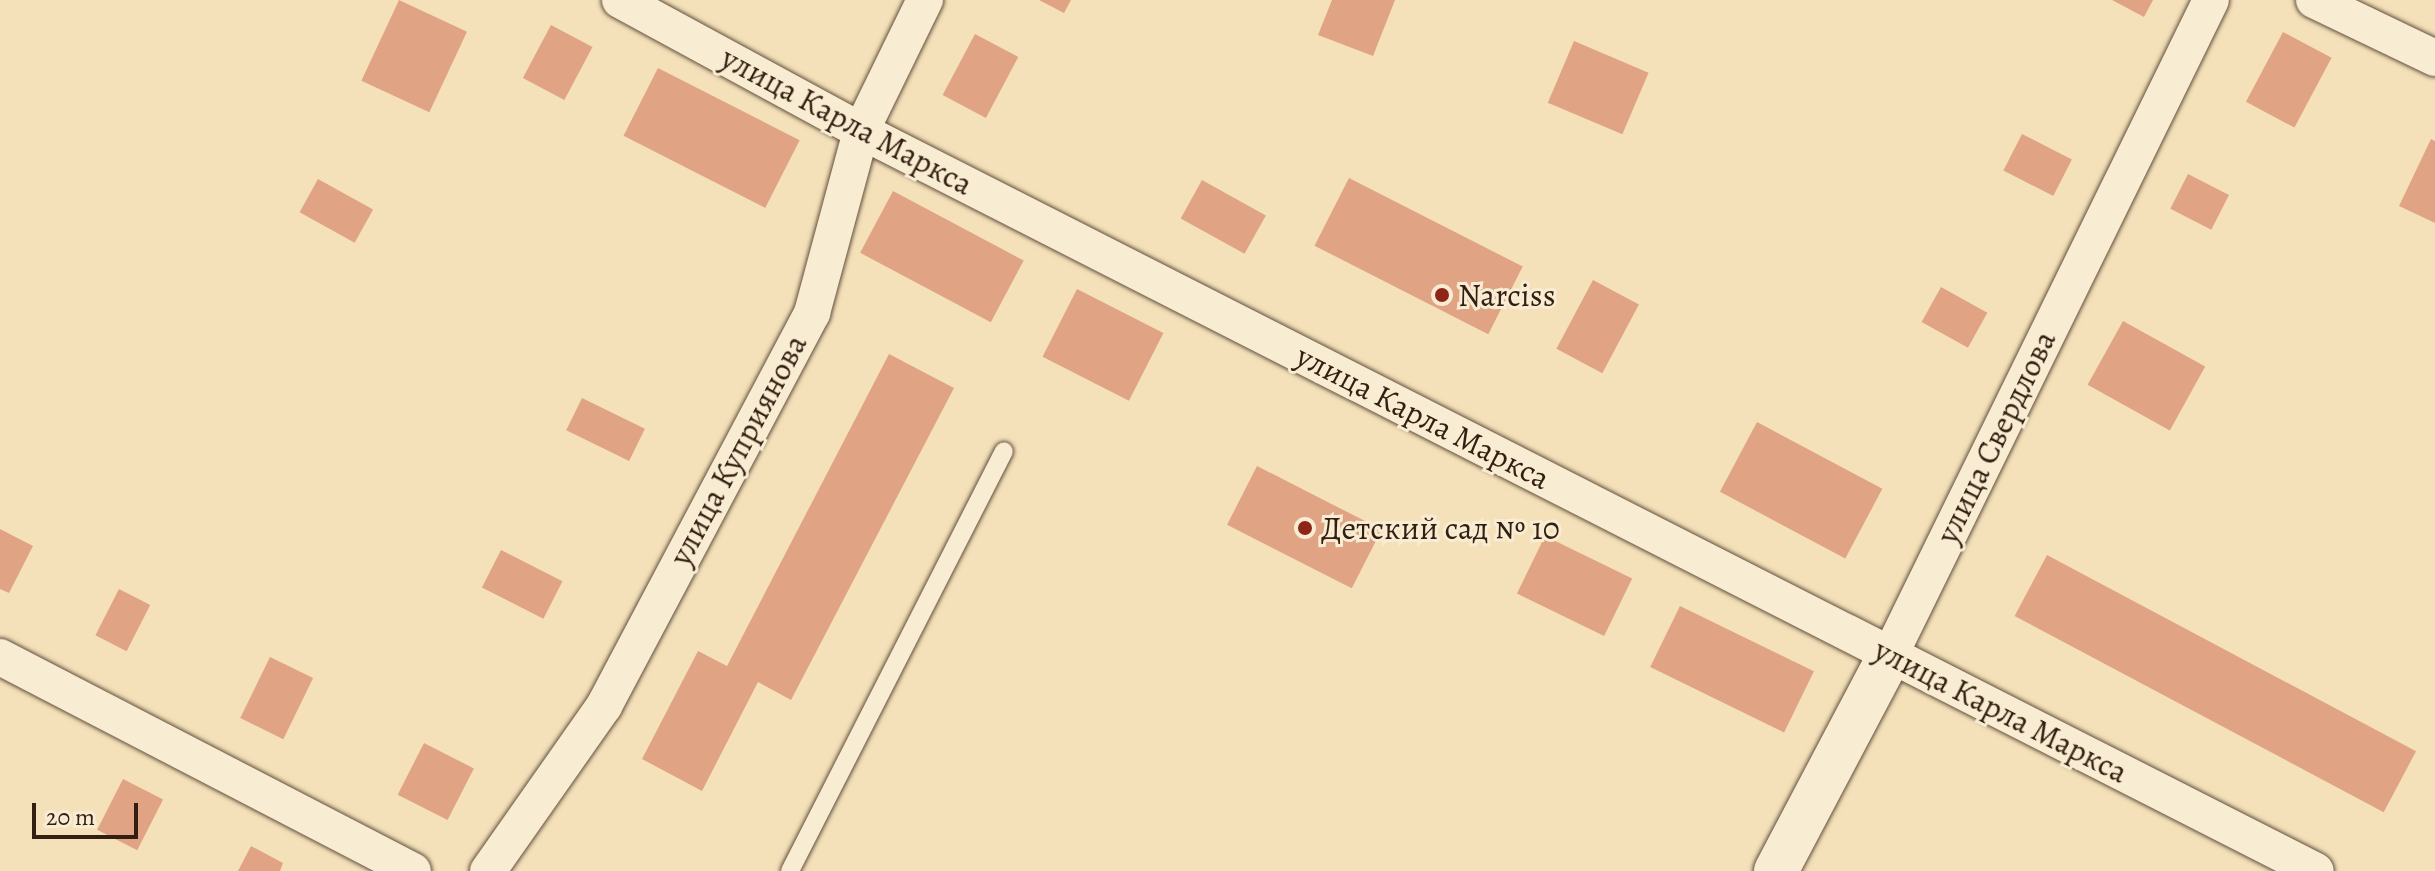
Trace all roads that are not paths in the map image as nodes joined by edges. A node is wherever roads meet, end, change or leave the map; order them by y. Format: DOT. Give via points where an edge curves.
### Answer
graph roads {
  1 [pos="620,0"];
  2 [pos="925,0"];
  3 [pos="2211,0"];
  4 [pos="2314,0"];
  5 [pos="2435,58"];
  6 [pos="861,131"];
  7 [pos="1004,451"];
  8 [pos="1890,655"];
  9 [pos="0,657"];
  10 [pos="413,871"];
  11 [pos="488,871"];
  12 [pos="790,871"];
  13 [pos="1776,871"];
  14 [pos="2316,871"];
  1 -- 6 [label="street, улица Карла Маркса"];
  2 -- 6 [label="street, улица Куприянова"];
  3 -- 8 [label="street, улица Свердлова"];
  4 -- 5 [label="street"];
  6 -- 8 [label="street, улица Карла Маркса"];
  6 -- 11 [label="street, улица Куприянова" via="812,313 604,706"];
  7 -- 12 [label="lane"];
  8 -- 13 [label="street, улица Свердлова"];
  8 -- 14 [label="street, улица Карла Маркса"];
  9 -- 10 [label="street"];
}
